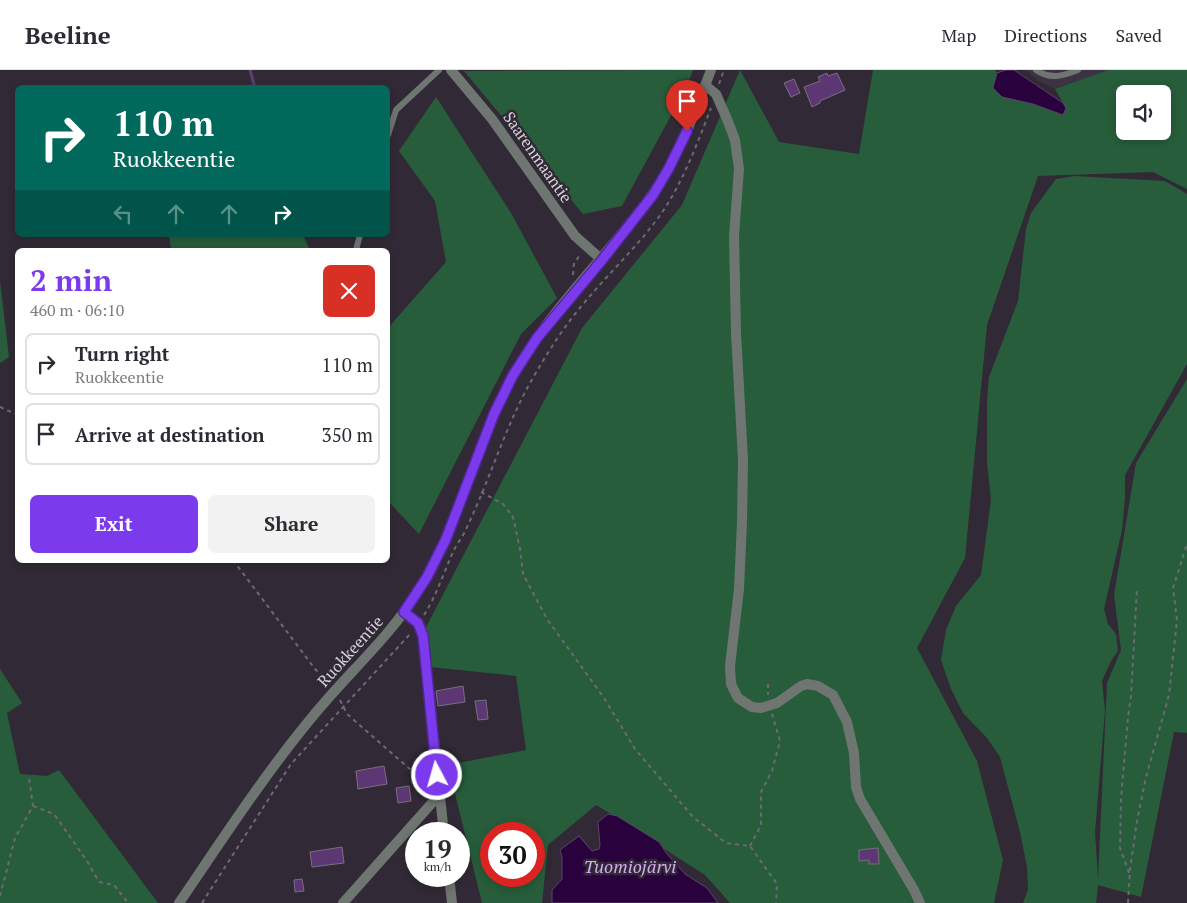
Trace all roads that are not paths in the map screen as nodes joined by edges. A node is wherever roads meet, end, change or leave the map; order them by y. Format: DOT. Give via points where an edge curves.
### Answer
graph roads {
  1 [pos="439,70"];
  2 [pos="451,70"];
  3 [pos="711,70"];
  4 [pos="1036,70"];
  5 [pos="1078,70"];
  6 [pos="705,85"];
  7 [pos="390,128"];
  8 [pos="602,260"];
  9 [pos="404,612"];
  10 [pos="439,794"];
  11 [pos="442,822"];
  12 [pos="450,887"];
  13 [pos="179,903"];
  14 [pos="343,903"];
  15 [pos="452,903"];
  16 [pos="920,903"];
  1 -- 7 [label="lane" via="396,110"];
  2 -- 8 [label="street, Saarenmaantie" via="492,119 575,236"];
  3 -- 6 [label="street, Ruokkeentie"];
  4 -- 5 [label="lane" via="1050,77"];
  6 -- 8 [label="street, Ruokkeentie" via="687,131 653,195"];
  6 -- 16 [label="street" via="716,94 727,119 735,140 739,169 734,236 743,460 739,589 730,676 734,693 745,704 761,708 784,699 807,684 833,695 847,722 860,799"];
  8 -- 9 [label="street, Ruokkeentie" via="537,338 513,375 494,414 446,539 429,574"];
  9 -- 10 [label="street" via="418,623 423,636"];
  9 -- 13 [label="street, Ruokkeentie" via="314,713"];
  10 -- 11 [label="street"];
  10 -- 14 [label="street"];
  12 -- 15 [label="street"];
}
